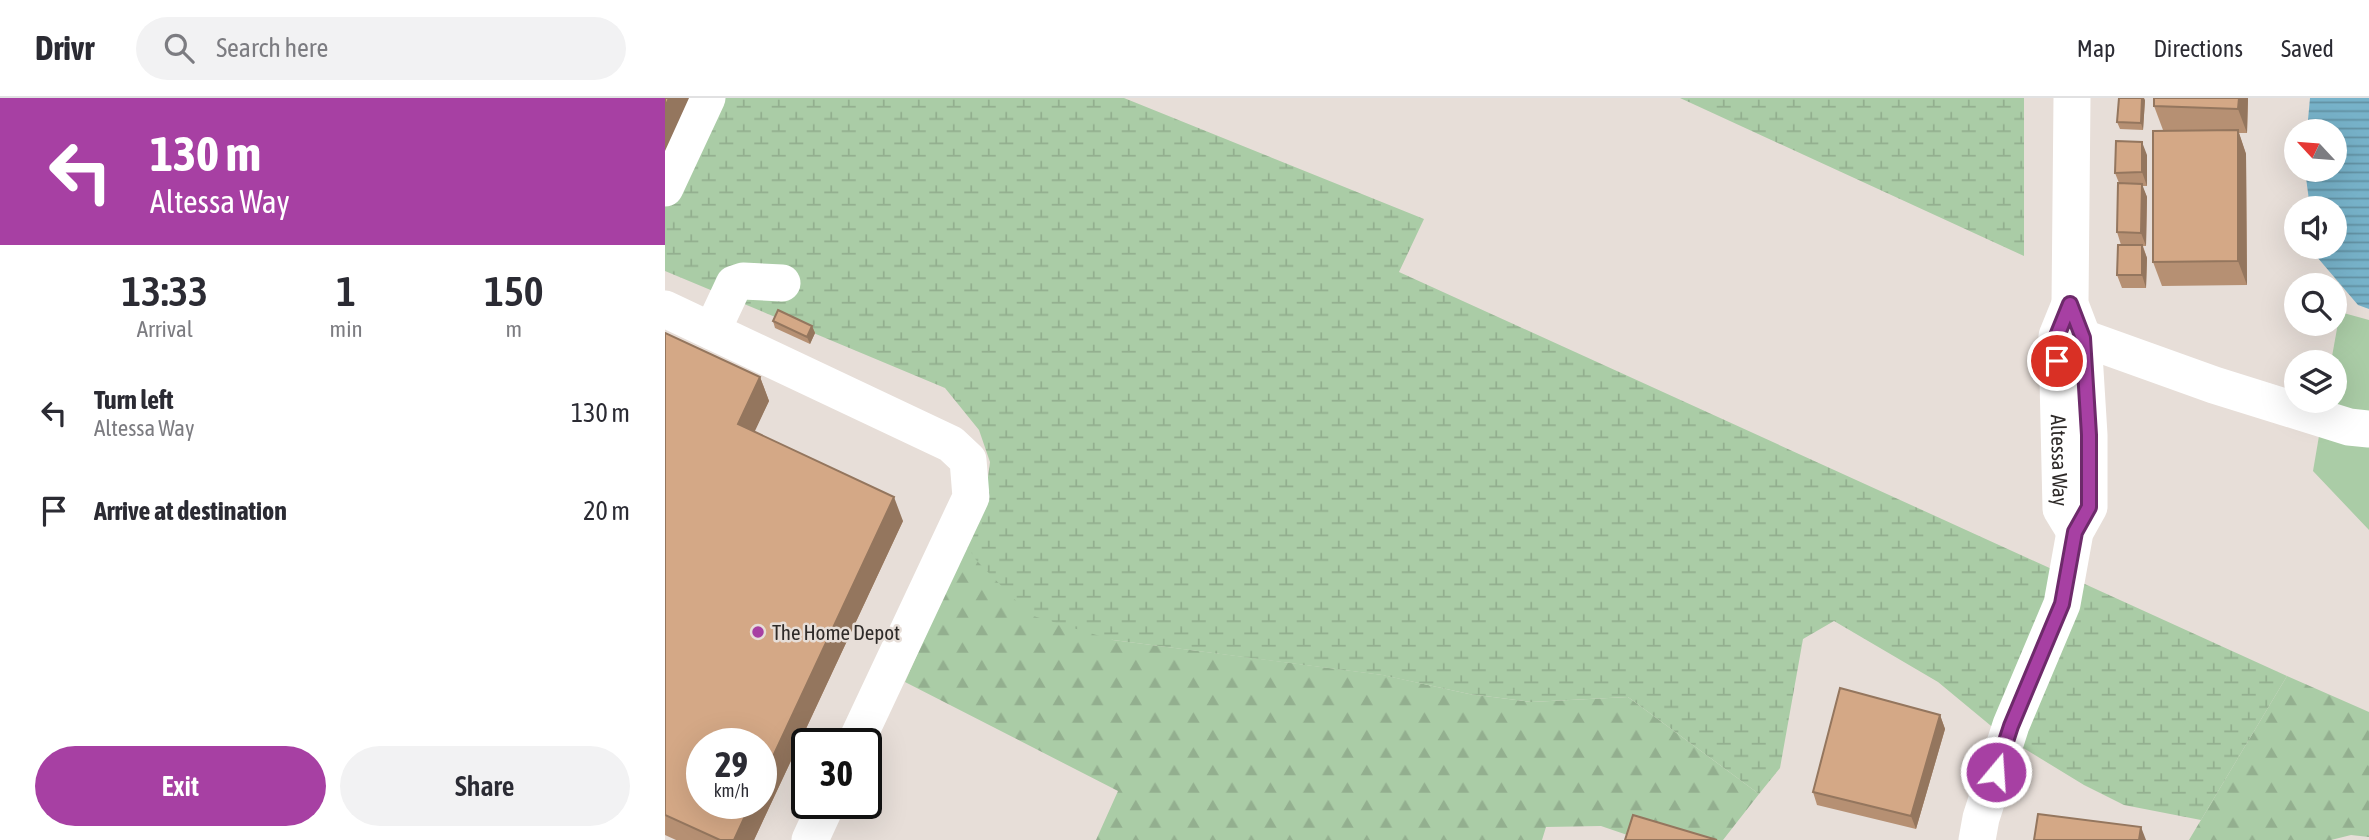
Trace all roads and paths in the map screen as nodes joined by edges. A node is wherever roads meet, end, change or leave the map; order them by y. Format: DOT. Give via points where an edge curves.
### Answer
graph roads {
  1 [pos="707,98"];
  2 [pos="2072,98"];
  3 [pos="665,188"];
  4 [pos="782,283"];
  5 [pos="2070,304"];
  6 [pos="665,309"];
  7 [pos="712,331"];
  8 [pos="2083,338"];
  9 [pos="2369,429"];
  10 [pos="2075,532"];
  11 [pos="863,728"];
  12 [pos="820,819"];
  13 [pos="810,840"];
  14 [pos="1977,840"];
  1 -- 3 [label="street"];
  2 -- 5 [label="street, Altessa Way"];
  4 -- 7 [label="street" via="734,284"];
  5 -- 8 [label="street, Altessa Way"];
  5 -- 10 [label="street, Altessa Way" via="2057,336 2061,509"];
  6 -- 7 [label="street"];
  7 -- 11 [label="street" via="950,444 968,460 971,497"];
  8 -- 9 [label="street" via="2349,428"];
  8 -- 10 [label="street, Altessa Way" via="2089,507"];
  10 -- 14 [label="street, Altessa Way" via="2062,604 2011,726"];
  12 -- 13 [label="street"];
}
